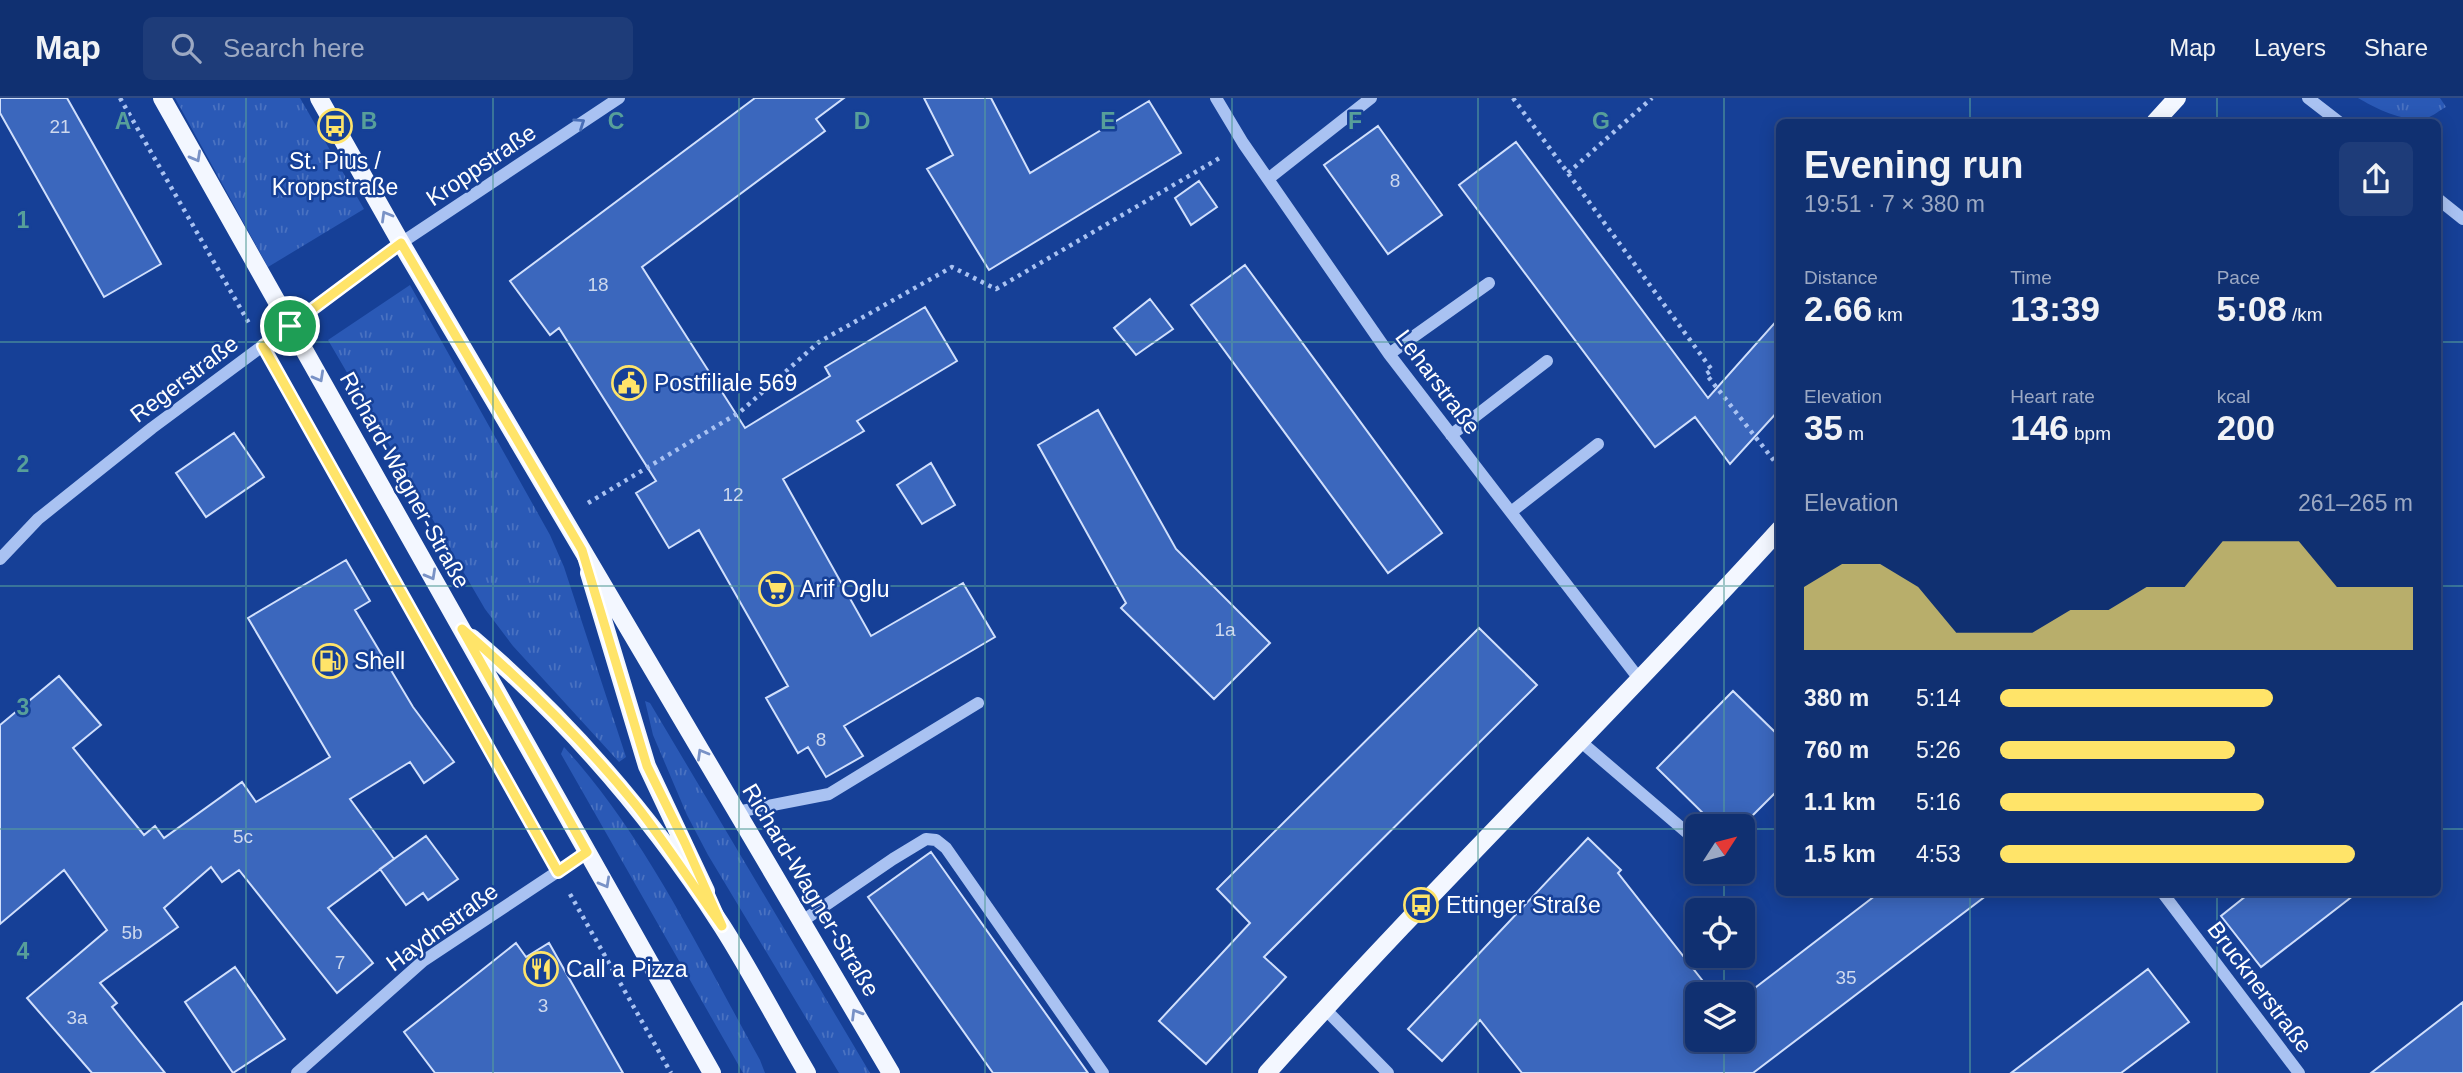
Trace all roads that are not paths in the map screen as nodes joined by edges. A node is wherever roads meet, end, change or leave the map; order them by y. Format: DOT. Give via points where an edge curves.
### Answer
graph roads {
  1 [pos="162,98"];
  2 [pos="319,98"];
  3 [pos="619,98"];
  4 [pos="1216,98"];
  5 [pos="1371,98"];
  6 [pos="2177,98"];
  7 [pos="2308,98"];
  8 [pos="2158,119"];
  9 [pos="2335,119"];
  10 [pos="1268,179"];
  11 [pos="2441,201"];
  12 [pos="2463,219"];
  13 [pos="401,243"];
  14 [pos="1489,283"];
  15 [pos="290,326"];
  16 [pos="1389,354"];
  17 [pos="1547,361"];
  18 [pos="1451,435"];
  19 [pos="1598,443"];
  20 [pos="1511,512"];
  21 [pos="1776,534"];
  22 [pos="582,550"];
  23 [pos="0,559"];
  24 [pos="462,629"];
  25 [pos="1640,680"];
  26 [pos="978,703"];
  27 [pos="1580,741"];
  28 [pos="737,812"];
  29 [pos="1685,831"];
  30 [pos="587,852"];
  31 [pos="2165,896"];
  32 [pos="801,922"];
  33 [pos="722,926"];
  34 [pos="1325,1009"];
  35 [pos="297,1073"];
  36 [pos="712,1073"];
  37 [pos="807,1073"];
  38 [pos="891,1073"];
  39 [pos="1103,1073"];
  40 [pos="1267,1073"];
  41 [pos="1388,1073"];
  42 [pos="2299,1073"];
  1 -- 15 [label="main road, Richard-Wagner-Straße, one-way"];
  13 -- 2 [label="main road, Richard-Wagner-Straße, one-way"];
  13 -- 3 [label="street, Kroppstraße, one-way"];
  4 -- 10 [label="street, Leharstraße"];
  5 -- 10 [label="street"];
  6 -- 8 [label="main road"];
  7 -- 9 [label="street"];
  10 -- 16 [label="street, Leharstraße"];
  11 -- 12 [label="street"];
  13 -- 15 [label="street, Regerstraße"];
  13 -- 22 [label="main road, Richard-Wagner-Straße"];
  14 -- 16 [label="street"];
  15 -- 23 [label="street, Regerstraße" via="38,519"];
  15 -- 24 [label="main road, Richard-Wagner-Straße, one-way"];
  16 -- 18 [label="street, Leharstraße"];
  17 -- 18 [label="street"];
  18 -- 20 [label="street, Leharstraße"];
  19 -- 20 [label="street"];
  20 -- 25 [label="street, Leharstraße"];
  21 -- 25 [label="main road"];
  28 -- 22 [label="main road, Richard-Wagner-Straße, one-way"];
  22 -- 33 [label="main road, Richard-Wagner-Straße" via="647,766"];
  24 -- 30 [label="main road, Richard-Wagner-Straße"];
  24 -- 33 [label="main road, Richard-Wagner-Straße" via="507,668 607,771"];
  25 -- 27 [label="main road"];
  26 -- 28 [label="street" via="829,794"];
  27 -- 29 [label="street"];
  27 -- 34 [label="main road"];
  28 -- 32 [label="main road, Richard-Wagner-Straße"];
  30 -- 35 [label="street, Haydnstraße" via="423,961"];
  30 -- 36 [label="main road, Richard-Wagner-Straße, one-way"];
  31 -- 42 [label="street, Brucknerstraße"];
  38 -- 32 [label="main road, Richard-Wagner-Straße, one-way"];
  32 -- 39 [label="street" via="893,859 926,839 936,840"];
  33 -- 37 [label="main road, Richard-Wagner-Straße"];
  34 -- 40 [label="main road"];
  34 -- 41 [label="street"];
}
